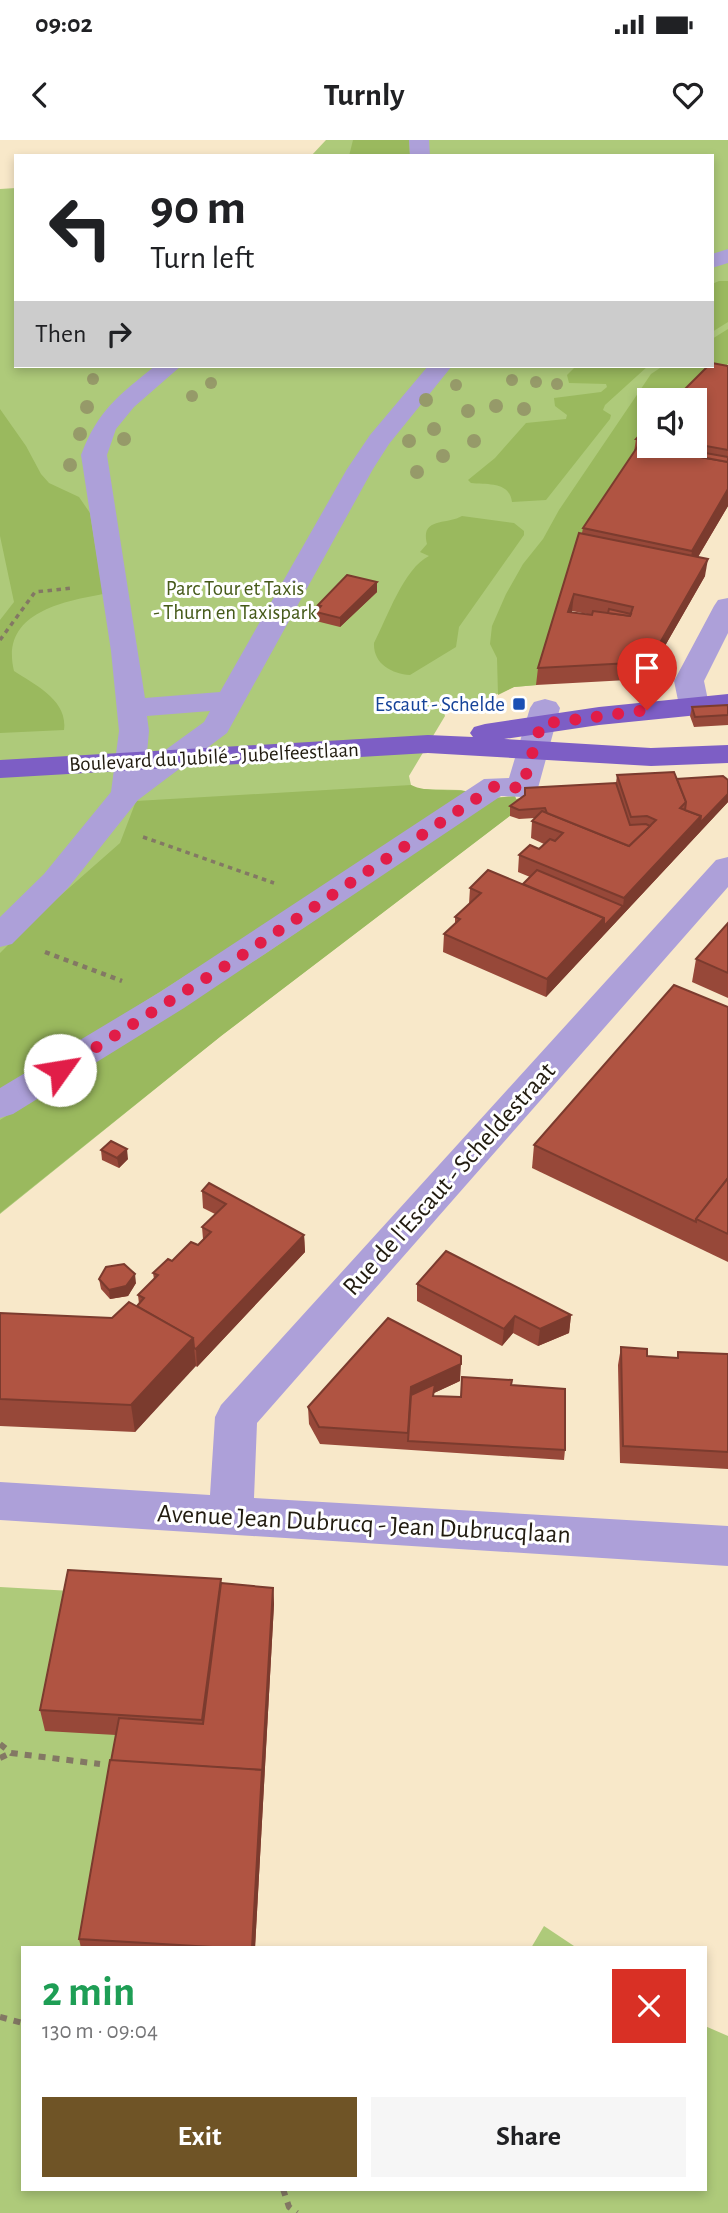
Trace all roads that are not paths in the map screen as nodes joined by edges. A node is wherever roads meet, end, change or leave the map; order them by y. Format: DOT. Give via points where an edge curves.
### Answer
graph roads {
  1 [pos="166,368"];
  2 [pos="438,368"];
  3 [pos="728,606"];
  4 [pos="232,700"];
  5 [pos="728,703"];
  6 [pos="694,705"];
  7 [pos="131,708"];
  8 [pos="539,728"];
  9 [pos="728,754"];
  10 [pos="0,769"];
  11 [pos="127,793"];
  12 [pos="728,867"];
  13 [pos="0,936"];
  14 [pos="0,1105"];
  15 [pos="0,1501"];
  16 [pos="231,1515"];
  17 [pos="728,1546"];
  1 -- 7 [label="street" via="125,401 104,428 94,454"];
  2 -- 4 [label="street" via="360,469"];
  3 -- 6 [label="street" via="689,681"];
  4 -- 7 [label="street"];
  4 -- 11 [label="street" via="216,727"];
  5 -- 6 [label="main road, Boulevard du Jubilé - Jubelfeestlaan"];
  6 -- 8 [label="main road, Boulevard du Jubilé - Jubelfeestlaan"];
  7 -- 11 [label="street" via="134,731"];
  8 -- 9 [label="main road, Boulevard du Jubilé - Jubelfeestlaan" via="651,757"];
  8 -- 10 [label="main road, Boulevard du Jubilé - Jubelfeestlaan" via="428,744"];
  8 -- 14 [label="street" via="522,788 495,786 172,1000"];
  11 -- 13 [label="street" via="56,881"];
  12 -- 16 [label="street, Rue de l'Escaut - Scheldestraat" via="236,1417"];
  15 -- 16 [label="street, Avenue Jean Dubrucq - Jean Dubrucqlaan"];
  16 -- 17 [label="street, Avenue Jean Dubrucq - Jean Dubrucqlaan"];
}
